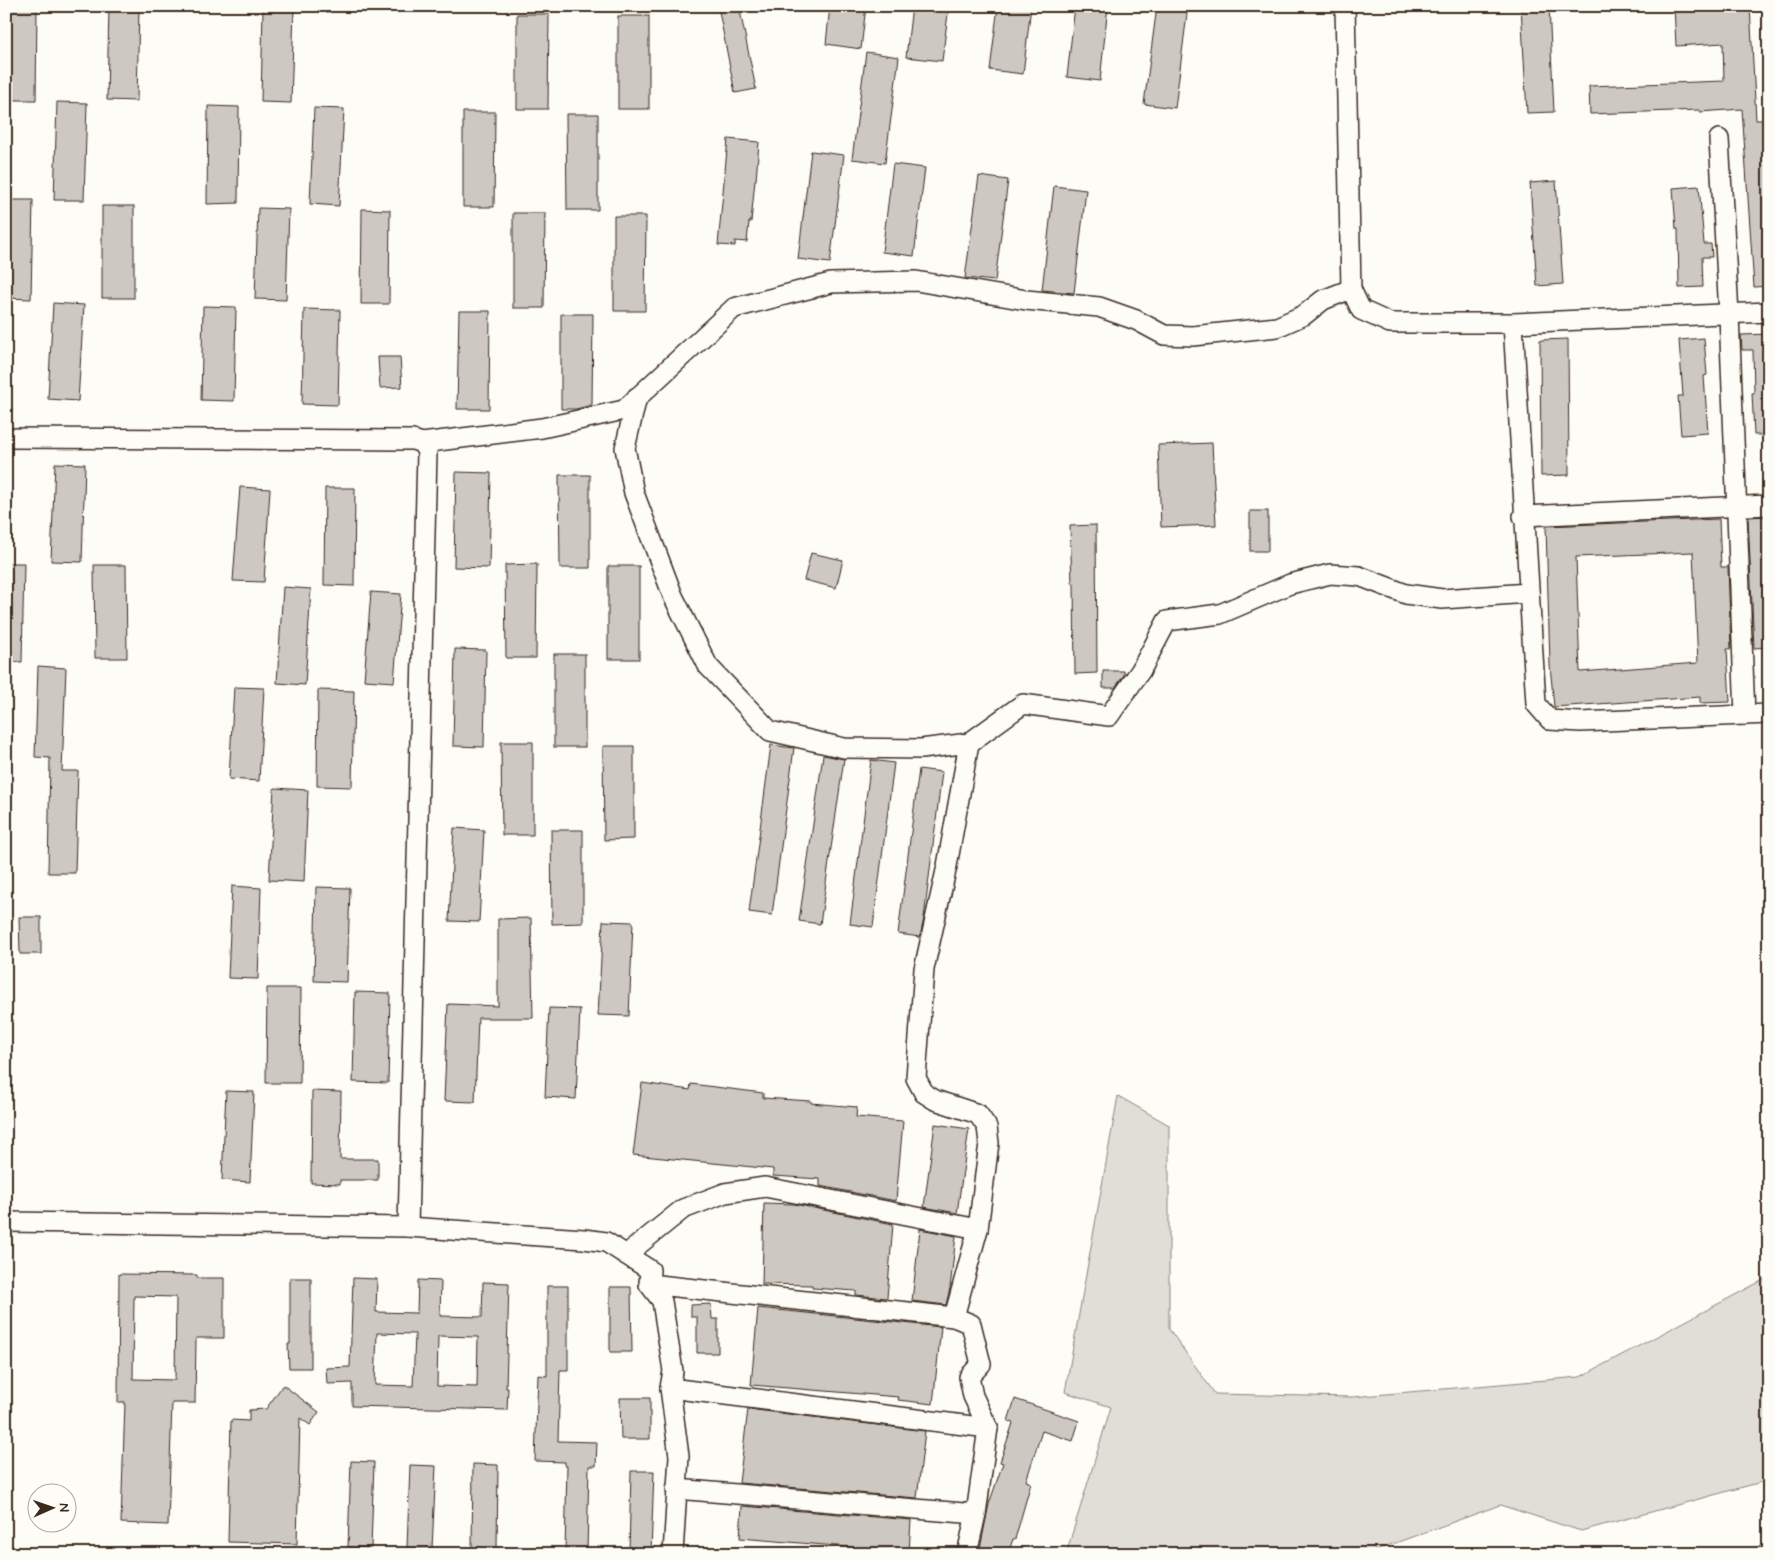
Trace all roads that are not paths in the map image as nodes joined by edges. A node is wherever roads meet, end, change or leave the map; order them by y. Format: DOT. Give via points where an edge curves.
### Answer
graph roads {
  1 [pos="1345,6"];
  2 [pos="1719,139"];
  3 [pos="1351,289"];
  4 [pos="1769,312"];
  5 [pos="1729,314"];
  6 [pos="1513,323"];
  7 [pos="638,397"];
  8 [pos="6,438"];
  9 [pos="422,443"];
  10 [pos="1769,505"];
  11 [pos="1736,507"];
  12 [pos="1524,516"];
  13 [pos="1529,594"];
  14 [pos="1769,714"];
  15 [pos="1745,715"];
  16 [pos="970,743"];
  17 [pos="6,1222"];
  18 [pos="408,1227"];
  19 [pos="978,1229"];
  20 [pos="627,1254"];
  21 [pos="650,1284"];
  22 [pos="954,1316"];
  23 [pos="670,1388"];
  24 [pos="988,1428"];
  25 [pos="676,1489"];
  26 [pos="976,1514"];
  27 [pos="674,1554"];
  28 [pos="967,1554"];
  1 -- 3 [label="street"];
  2 -- 5 [label="street"];
  3 -- 6 [label="street" via="1361,310 1390,323"];
  3 -- 7 [label="street" via="1323,300 1304,315 1277,327 1193,336 1164,335 1136,320 1099,307 1026,300 916,281 831,283 734,308"];
  4 -- 5 [label="street"];
  5 -- 6 [label="street"];
  5 -- 11 [label="street"];
  6 -- 12 [label="street"];
  7 -- 9 [label="street" via="624,410 542,428"];
  7 -- 16 [label="street" via="625,448 634,493 673,596 715,674 770,731 844,748 921,749"];
  8 -- 9 [label="street" via="413,440"];
  9 -- 18 [label="street" via="427,452"];
  10 -- 11 [label="street"];
  11 -- 12 [label="street"];
  11 -- 15 [label="street"];
  12 -- 13 [label="street"];
  13 -- 15 [label="street" via="1536,704 1550,720 1580,722"];
  13 -- 16 [label="street" via="1442,600 1406,594 1358,576 1330,574 1290,584 1220,614 1167,621 1141,670 1109,716 1023,704"];
  14 -- 15 [label="street"];
  16 -- 19 [label="street" via="924,969 916,1078 924,1093 935,1100 978,1114 987,1128 989,1143"];
  17 -- 18 [label="street"];
  18 -- 20 [label="street" via="599,1241"];
  19 -- 20 [label="street" via="764,1187 725,1193 683,1209"];
  19 -- 22 [label="street"];
  20 -- 21 [label="street" via="650,1270"];
  21 -- 22 [label="street"];
  21 -- 23 [label="street" via="662,1301 673,1371"];
  22 -- 24 [label="street" via="971,1324 981,1364 969,1377 972,1396"];
  23 -- 24 [label="street"];
  23 -- 25 [label="street" via="679,1456"];
  24 -- 26 [label="street"];
  25 -- 26 [label="street"];
  25 -- 27 [label="street"];
  26 -- 28 [label="street"];
}
